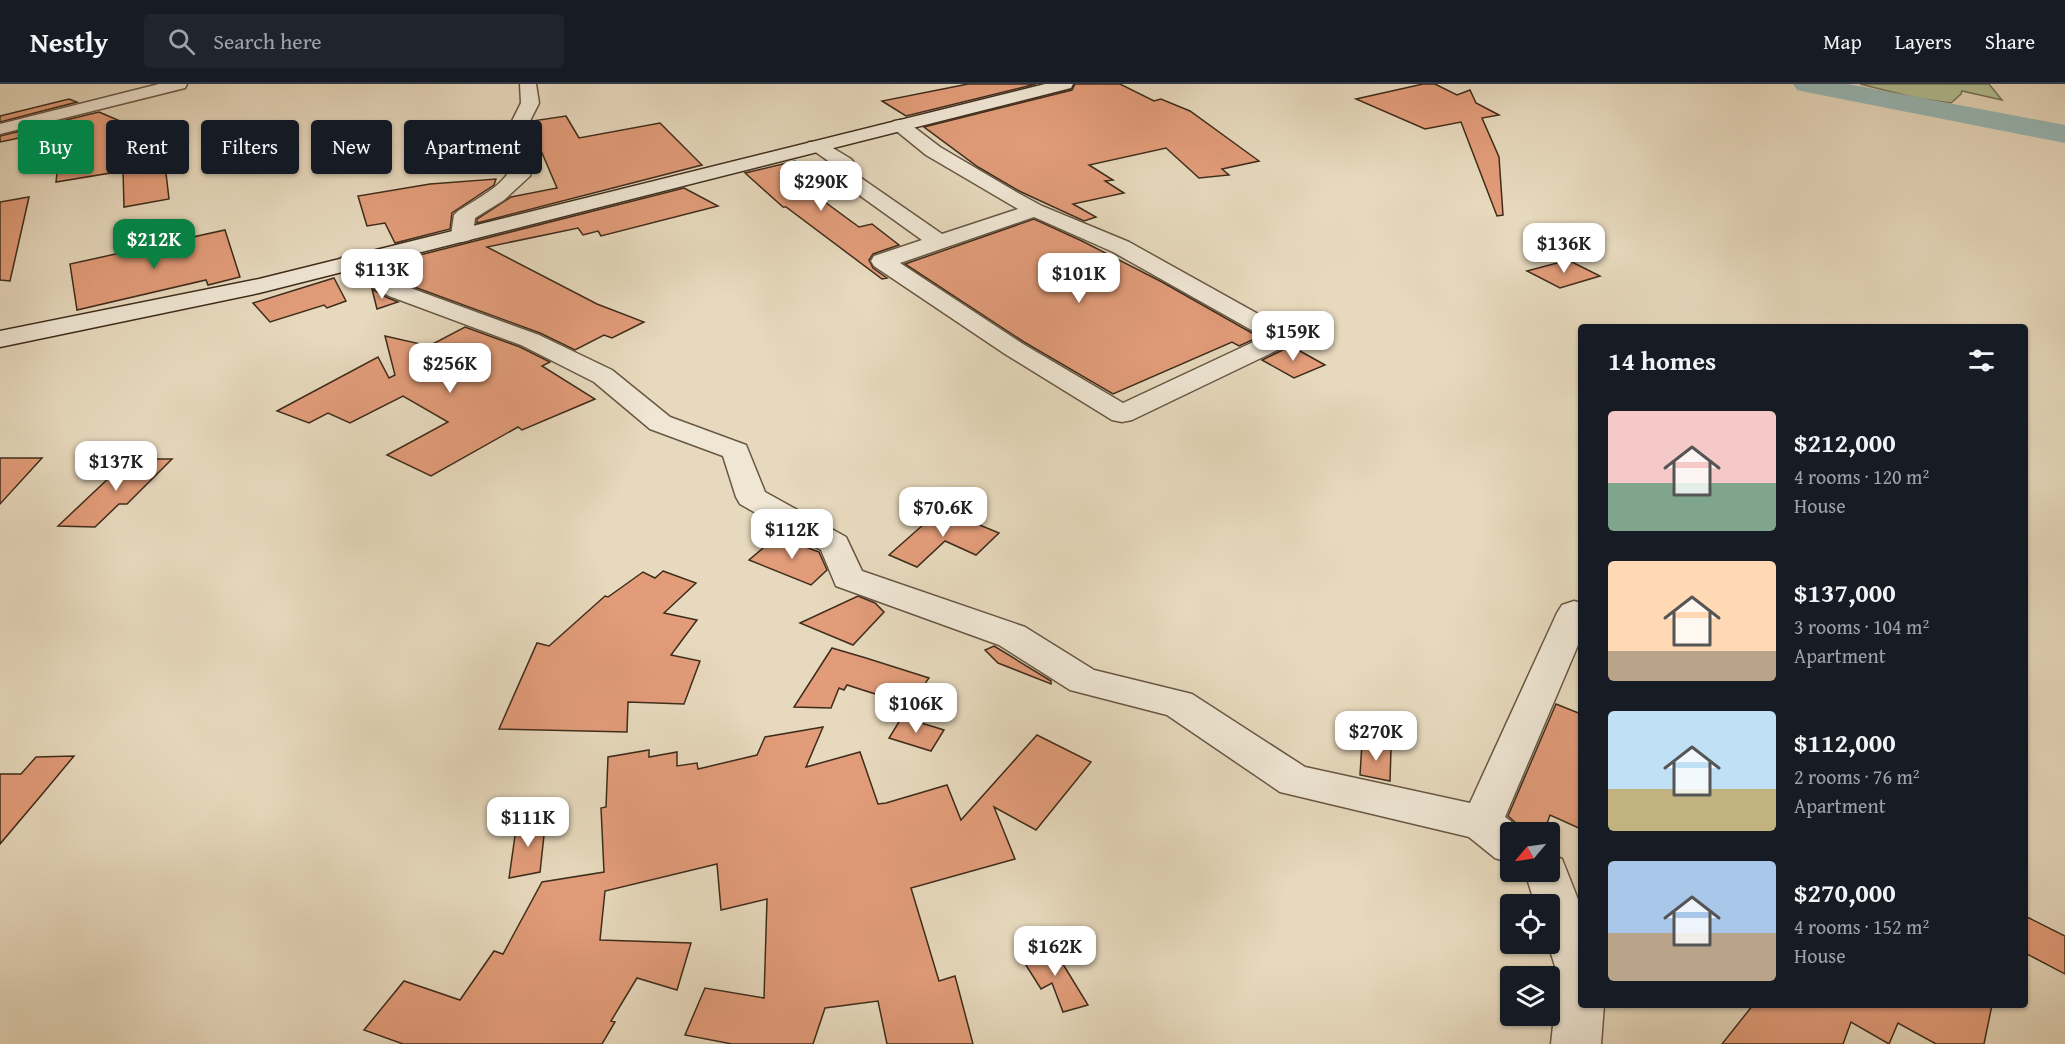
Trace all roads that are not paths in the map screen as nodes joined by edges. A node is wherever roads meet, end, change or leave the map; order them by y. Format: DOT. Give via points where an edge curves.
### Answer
graph roads {
  1 [pos="179,84"];
  2 [pos="528,84"];
  3 [pos="1065,84"];
  4 [pos="900,125"];
  5 [pos="0,129"];
  6 [pos="816,146"];
  7 [pos="1035,210"];
  8 [pos="462,235"];
  9 [pos="939,242"];
  10 [pos="349,263"];
  11 [pos="0,339"];
  12 [pos="1578,615"];
  13 [pos="1496,834"];
  14 [pos="1550,882"];
  15 [pos="1578,966"];
  16 [pos="1579,1008"];
  17 [pos="1576,1044"];
  1 -- 5 [label="street"];
  2 -- 8 [label="street" via="530,103 521,121 527,138 520,176 465,214"];
  3 -- 4 [label="street"];
  4 -- 6 [label="street"];
  4 -- 7 [label="street" via="933,151"];
  6 -- 8 [label="street"];
  6 -- 9 [label="street" via="844,164 841,173"];
  7 -- 9 [label="street"];
  7 -- 9 [label="street" via="1121,247 1283,338 1122,414 1014,349 882,261"];
  8 -- 10 [label="street"];
  10 -- 11 [label="street" via="259,286"];
  10 -- 13 [label="street" via="397,291 530,340 603,376 660,423 736,451 751,497 835,544 848,578 1012,636 1083,681 1179,704 1294,781"];
  12 -- 13 [label="street" via="1574,613 1508,766"];
  14 -- 15 [label="street"];
  16 -- 17 [label="street"];
}
